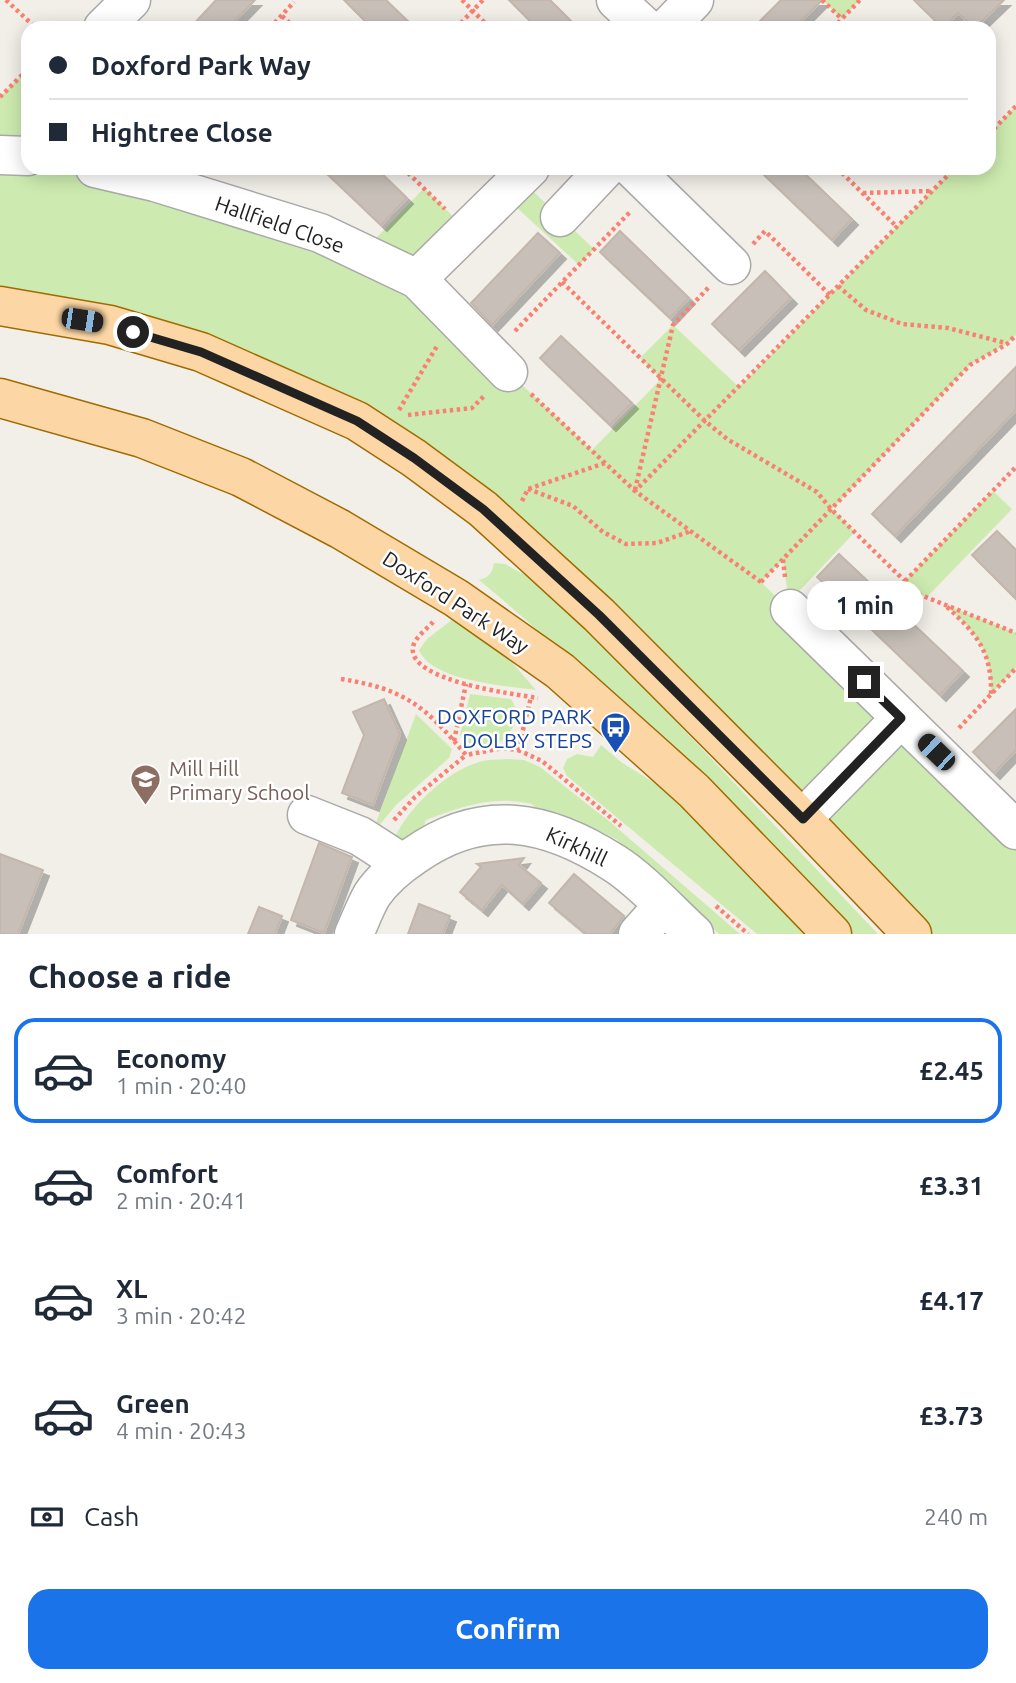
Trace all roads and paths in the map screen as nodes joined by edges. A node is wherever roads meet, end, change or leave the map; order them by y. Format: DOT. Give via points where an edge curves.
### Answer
graph roads {
  1 [pos="6,0"];
  2 [pos="131,0"];
  3 [pos="462,0"];
  4 [pos="483,0"];
  5 [pos="616,0"];
  6 [pos="694,0"];
  7 [pos="822,0"];
  8 [pos="860,0"];
  9 [pos="294,1"];
  10 [pos="473,11"];
  11 [pos="282,16"];
  12 [pos="842,19"];
  13 [pos="28,21"];
  14 [pos="110,21"];
  15 [pos="277,21"];
  16 [pos="287,21"];
  17 [pos="463,21"];
  18 [pos="483,21"];
  19 [pos="638,21"];
  20 [pos="674,21"];
  21 [pos="21,76"];
  22 [pos="0,97"];
  23 [pos="1016,106"];
  24 [pos="996,127"];
  25 [pos="0,155"];
  26 [pos="21,156"];
  27 [pos="125,175"];
  28 [pos="410,175"];
  29 [pos="523,175"];
  30 [pos="599,175"];
  31 [pos="844,175"];
  32 [pos="948,175"];
  33 [pos="642,178"];
  34 [pos="932,191"];
  35 [pos="862,193"];
  36 [pos="560,216"];
  37 [pos="897,227"];
  38 [pos="467,230"];
  39 [pos="731,265"];
  40 [pos="417,279"];
  41 [pos="562,282"];
  42 [pos="838,286"];
  43 [pos="830,295"];
  44 [pos="0,306"];
  45 [pos="457,320"];
  46 [pos="1016,335"];
  47 [pos="1007,344"];
  48 [pos="500,363"];
  49 [pos="661,379"];
  50 [pos="0,398"];
  51 [pos="705,421"];
  52 [pos="605,463"];
  53 [pos="1016,467"];
  54 [pos="635,491"];
  55 [pos="831,509"];
  56 [pos="691,531"];
  57 [pos="905,581"];
  58 [pos="761,582"];
  59 [pos="456,598"];
  60 [pos="944,604"];
  61 [pos="790,609"];
  62 [pos="1016,632"];
  63 [pos="1016,668"];
  64 [pos="341,679"];
  65 [pos="467,684"];
  66 [pos="991,694"];
  67 [pos="531,696"];
  68 [pos="542,699"];
  69 [pos="901,718"];
  70 [pos="454,741"];
  71 [pos="936,752"];
  72 [pos="466,755"];
  73 [pos="307,814"];
  74 [pos="803,819"];
  75 [pos="1015,826"];
  76 [pos="387,854"];
  77 [pos="663,906"];
  78 [pos="354,934"];
  79 [pos="638,934"];
  80 [pos="694,934"];
  81 [pos="832,934"];
  82 [pos="912,934"];
  1 -- 13 [label="path"];
  2 -- 14 [label="street"];
  3 -- 10 [label="path"];
  4 -- 10 [label="path"];
  5 -- 19 [label="street"];
  6 -- 20 [label="street"];
  7 -- 12 [label="path"];
  8 -- 12 [label="path"];
  9 -- 11 [label="path"];
  10 -- 17 [label="path"];
  10 -- 18 [label="path"];
  11 -- 15 [label="path"];
  11 -- 16 [label="path"];
  21 -- 22 [label="path"];
  23 -- 24 [label="path"];
  25 -- 26 [label="street"];
  27 -- 40 [label="street, Hallfield Close" via="320,233"];
  28 -- 38 [label="path"];
  29 -- 38 [label="street"];
  30 -- 36 [label="street"];
  31 -- 35 [label="path"];
  32 -- 34 [label="path"];
  33 -- 39 [label="street"];
  33 -- 41 [label="path"];
  34 -- 35 [label="path"];
  34 -- 37 [label="path"];
  35 -- 37 [label="path"];
  37 -- 42 [label="path"];
  38 -- 40 [label="street"];
  39 -- 43 [label="path" via="765,232"];
  39 -- 49 [label="path" via="673,325"];
  40 -- 45 [label="street, Hallfield Close"];
  41 -- 48 [label="path"];
  41 -- 49 [label="path"];
  42 -- 43 [label="path"];
  42 -- 47 [label="path" via="866,310 902,324 948,328"];
  43 -- 51 [label="path"];
  44 -- 74 [label="main road" via="110,325 201,352 357,421 498,523 599,615"];
  45 -- 48 [label="street, Hallfield Close"];
  45 -- 48 [label="path" via="432,352 395,417 472,408"];
  46 -- 47 [label="path"];
  47 -- 55 [label="path" via="970,365"];
  48 -- 52 [label="path"];
  49 -- 51 [label="path"];
  49 -- 54 [label="path"];
  50 -- 59 [label="main road, Doxford Park Way" via="142,438 241,477"];
  51 -- 54 [label="path"];
  51 -- 55 [label="path" via="817,492"];
  52 -- 54 [label="path"];
  52 -- 56 [label="path" via="528,489 573,506 603,532 626,544 657,543"];
  53 -- 57 [label="path"];
  54 -- 56 [label="path"];
  55 -- 57 [label="path"];
  55 -- 61 [label="path" via="783,559"];
  56 -- 58 [label="path"];
  57 -- 60 [label="path" via="918,594"];
  59 -- 65 [label="path" via="412,649 415,659 432,674"];
  59 -- 81 [label="main road, Doxford Park Way" via="560,671 637,739"];
  60 -- 62 [label="path"];
  60 -- 66 [label="path" via="971,628 987,655"];
  61 -- 69 [label="street"];
  63 -- 66 [label="path"];
  64 -- 70 [label="path" via="399,693 422,707"];
  65 -- 67 [label="path"];
  65 -- 70 [label="path"];
  66 -- 71 [label="path"];
  67 -- 68 [label="path"];
  67 -- 72 [label="path" via="518,750"];
  69 -- 71 [label="street"];
  69 -- 74 [label="street"];
  70 -- 72 [label="path"];
  71 -- 75 [label="street"];
  72 -- 76 [label="path" via="415,797"];
  73 -- 76 [label="street" via="360,836"];
  74 -- 82 [label="main road"];
  76 -- 77 [label="street, Kirkhill" via="429,845 453,832 510,824 545,829 617,864"];
  76 -- 78 [label="street, Kirkhill"];
  77 -- 79 [label="street"];
  77 -- 80 [label="street, Kirkhill"];
}
